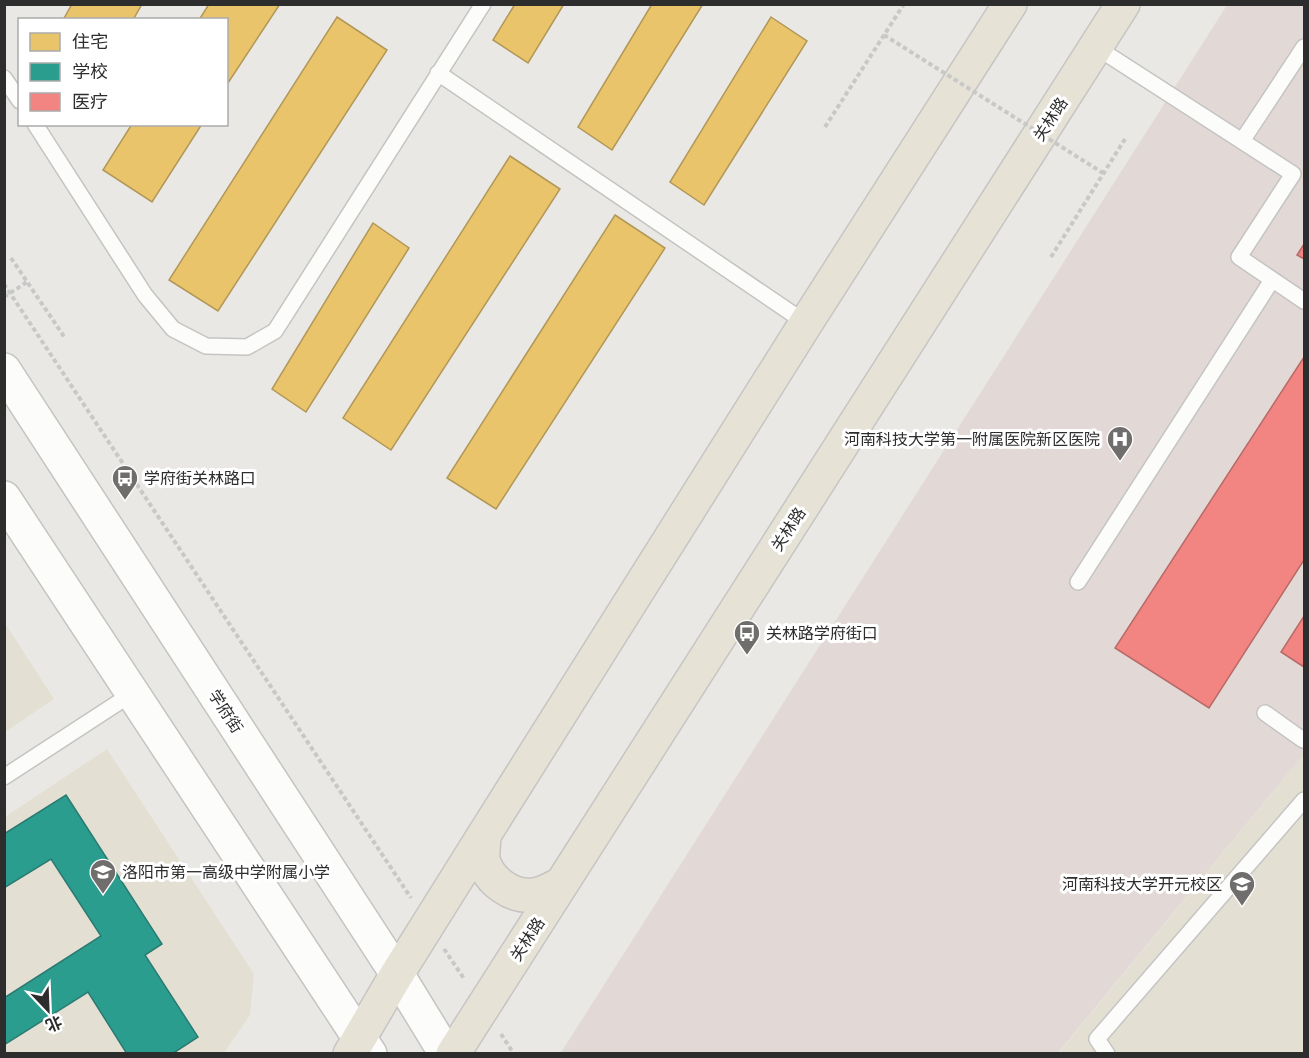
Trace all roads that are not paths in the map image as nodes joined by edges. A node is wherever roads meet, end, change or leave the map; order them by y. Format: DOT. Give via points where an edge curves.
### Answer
graph roads {
  1 [pos="483,4"];
  2 [pos="1010,4"];
  3 [pos="1123,4"];
  4 [pos="1096,47"];
  5 [pos="1305,47"];
  6 [pos="438,74"];
  7 [pos="4,78"];
  8 [pos="18,98"];
  9 [pos="36,126"];
  10 [pos="1242,141"];
  11 [pos="1272,280"];
  12 [pos="1305,301"];
  13 [pos="806,324"];
  14 [pos="4,370"];
  15 [pos="4,498"];
  16 [pos="1078,582"];
  17 [pos="133,693"];
  18 [pos="1265,713"];
  19 [pos="1305,738"];
  20 [pos="4,777"];
  21 [pos="1305,800"];
  22 [pos="484,835"];
  23 [pos="561,884"];
  24 [pos="397,974"];
  25 [pos="360,1048"];
  26 [pos="446,1053"];
  27 [pos="453,1053"];
  28 [pos="1107,1053"];
  1 -- 6 [label="lane"];
  2 -- 13 [label="main road"];
  3 -- 4 [label="main road, 关林路"];
  4 -- 10 [label="lane"];
  4 -- 23 [label="main road, 关林路"];
  5 -- 10 [label="lane"];
  6 -- 9 [label="lane" via="275,331 247,347 207,346 173,329 145,295"];
  6 -- 13 [label="lane"];
  7 -- 8 [label="lane"];
  10 -- 11 [label="lane" via="1293,174 1239,257"];
  11 -- 12 [label="lane"];
  11 -- 16 [label="lane"];
  13 -- 22 [label="main road"];
  14 -- 24 [label="main road, 学府街"];
  15 -- 17 [label="main road"];
  17 -- 20 [label="lane"];
  17 -- 25 [label="main road"];
  18 -- 19 [label="lane"];
  21 -- 28 [label="lane" via="1097,1039"];
  22 -- 23 [label="main road" via="483,858 490,876 506,889 522,896 537,895"];
  22 -- 24 [label="main road"];
  23 -- 27 [label="main road, 关林路"];
  24 -- 25 [label="main road"];
  24 -- 26 [label="main road, 学府街"];
}
